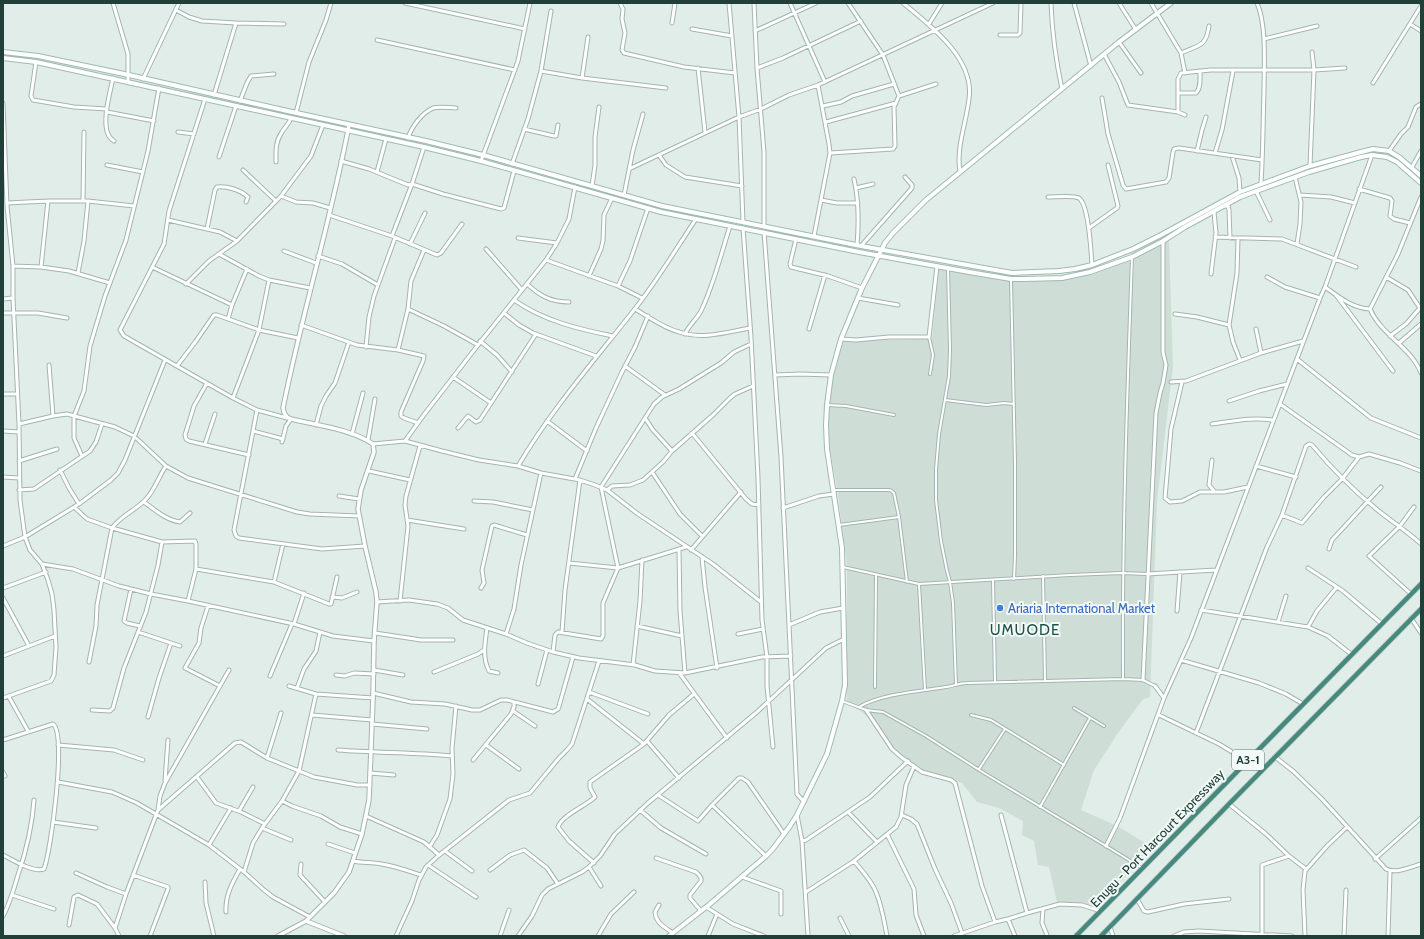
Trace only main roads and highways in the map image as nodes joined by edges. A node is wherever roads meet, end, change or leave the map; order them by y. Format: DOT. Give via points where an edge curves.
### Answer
graph roads {
  1 [pos="1171,3"];
  2 [pos="3,52"];
  3 [pos="3,58"];
  4 [pos="1421,176"];
  5 [pos="1421,183"];
  6 [pos="882,250"];
  7 [pos="880,255"];
  8 [pos="1421,584"];
  9 [pos="1421,609"];
  10 [pos="668,936"];
  11 [pos="1076,936"];
  12 [pos="1102,936"];
  1 -- 6 [label="main road" via="1104,54 926,200 893,233"];
  2 -- 6 [label="main road" via="38,56 129,75 483,155 662,206"];
  3 -- 7 [label="main road" via="36,62 128,81 424,147 648,208"];
  4 -- 6 [label="main road" via="1389,151 1373,149 1361,152 1261,183 1133,249 1075,269 1012,273"];
  5 -- 7 [label="main road" via="1397,162 1387,157 1372,155 1333,164 1240,197 1132,257 1090,272 1062,278 1011,279"];
  6 -- 7 [label="main road"];
  7 -- 10 [label="main road" via="862,288 841,339 831,375 827,404 827,449 842,548 845,685 827,754 797,815 772,850"];
  8 -- 11 [label="highway, Enugu - Port Harcourt Expressway / A3-1"];
  9 -- 12 [label="highway, A3-1"];
}
